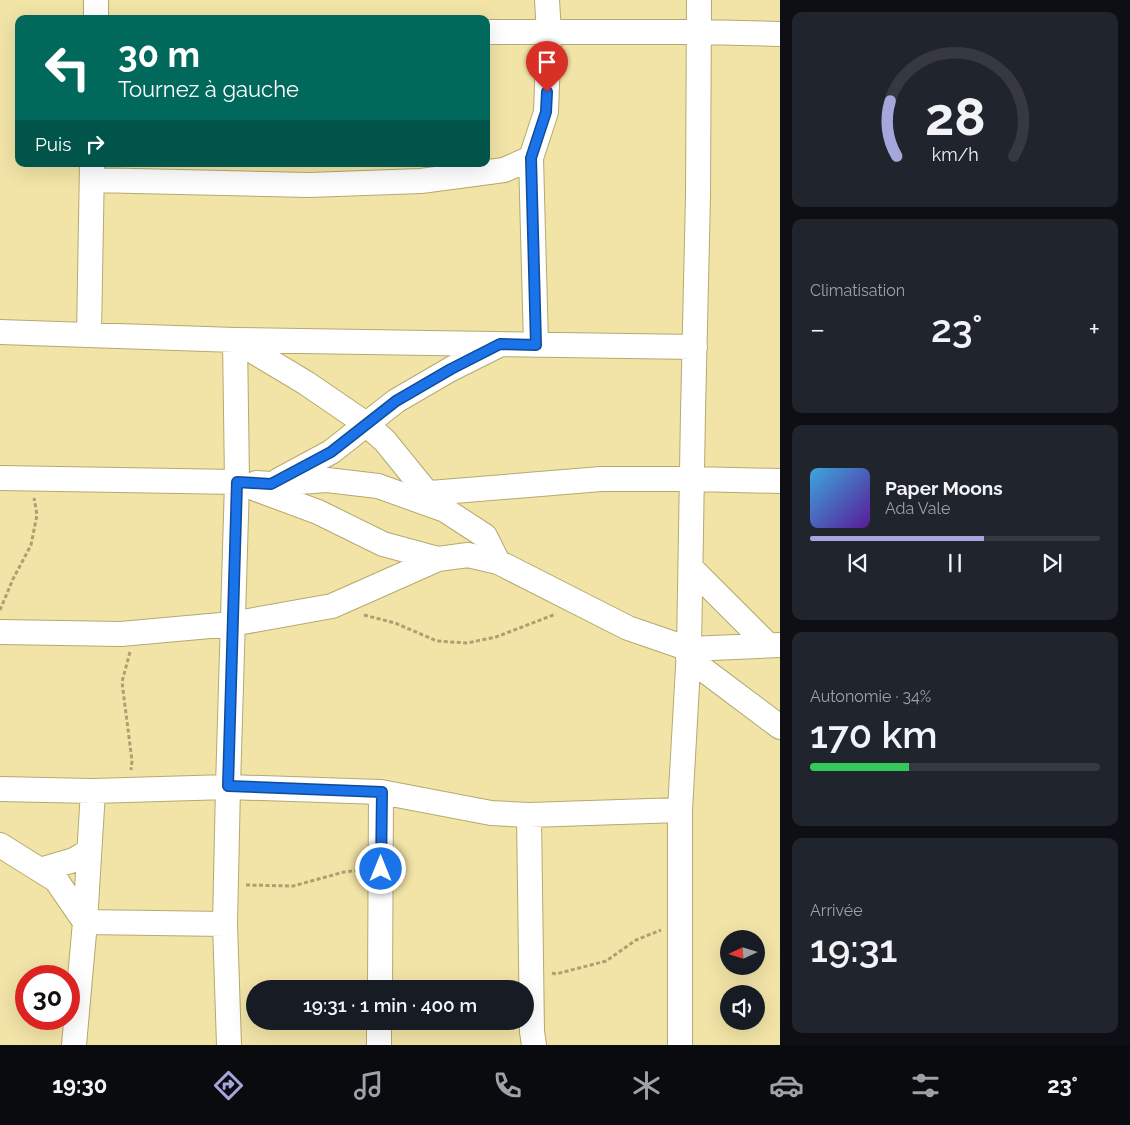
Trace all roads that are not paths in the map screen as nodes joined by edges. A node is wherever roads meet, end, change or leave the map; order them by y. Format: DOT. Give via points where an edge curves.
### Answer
graph roads {
  1 [pos="96,0"];
  2 [pos="547,0"];
  3 [pos="699,0"];
  4 [pos="96,15"];
  5 [pos="490,32"];
  6 [pos="699,32"];
  7 [pos="549,33"];
  8 [pos="780,34"];
  9 [pos="531,158"];
  10 [pos="92,172"];
  11 [pos="0,332"];
  12 [pos="89,335"];
  13 [pos="235,340"];
  14 [pos="500,344"];
  15 [pos="536,345"];
  16 [pos="695,347"];
  17 [pos="366,424"];
  18 [pos="0,478"];
  19 [pos="693,479"];
  20 [pos="780,481"];
  21 [pos="237,482"];
  22 [pos="271,484"];
  23 [pos="416,495"];
  24 [pos="438,559"];
  25 [pos="498,562"];
  26 [pos="691,568"];
  27 [pos="232,624"];
  28 [pos="0,632"];
  29 [pos="774,645"];
  30 [pos="689,653"];
  31 [pos="780,727"];
  32 [pos="228,786"];
  33 [pos="0,789"];
  34 [pos="92,791"];
  35 [pos="382,792"];
  36 [pos="680,810"];
  37 [pos="529,815"];
  38 [pos="1,842"];
  39 [pos="89,851"];
  40 [pos="40,870"];
  41 [pos="85,922"];
  42 [pos="226,924"];
  43 [pos="380,980"];
  44 [pos="380,1030"];
  45 [pos="74,1045"];
  46 [pos="229,1045"];
  47 [pos="379,1045"];
  48 [pos="534,1045"];
  49 [pos="680,1045"];
  1 -- 4 [label="street"];
  2 -- 7 [label="street"];
  3 -- 6 [label="street"];
  5 -- 7 [label="street"];
  6 -- 7 [label="street"];
  6 -- 8 [label="street"];
  6 -- 16 [label="street"];
  7 -- 9 [label="street" via="546,112"];
  9 -- 10 [label="street" via="504,170 421,181 309,185"];
  9 -- 15 [label="street"];
  10 -- 12 [label="street"];
  11 -- 12 [label="street"];
  12 -- 13 [label="street"];
  13 -- 14 [label="street"];
  13 -- 17 [label="street"];
  13 -- 21 [label="street"];
  14 -- 15 [label="street"];
  14 -- 17 [label="street" via="396,401"];
  15 -- 16 [label="street"];
  16 -- 19 [label="street"];
  17 -- 22 [label="street" via="331,452"];
  17 -- 23 [label="street" via="385,441"];
  18 -- 21 [label="street"];
  19 -- 20 [label="street"];
  19 -- 23 [label="street" via="601,479"];
  19 -- 26 [label="street"];
  21 -- 22 [label="street"];
  21 -- 24 [label="street" via="318,512 383,544"];
  21 -- 27 [label="street"];
  22 -- 23 [label="street" via="327,480 378,486"];
  23 -- 25 [label="street" via="485,536"];
  24 -- 25 [label="street" via="468,555"];
  24 -- 27 [label="street" via="332,606"];
  25 -- 30 [label="street" via="628,628"];
  26 -- 29 [label="street"];
  26 -- 30 [label="street"];
  27 -- 28 [label="street" via="133,633"];
  27 -- 32 [label="street"];
  29 -- 30 [label="street"];
  30 -- 31 [label="street"];
  30 -- 36 [label="street"];
  32 -- 34 [label="street"];
  32 -- 35 [label="street"];
  32 -- 42 [label="street"];
  33 -- 34 [label="street"];
  34 -- 39 [label="street"];
  35 -- 37 [label="street" via="491,813"];
  35 -- 43 [label="street"];
  36 -- 37 [label="street"];
  36 -- 49 [label="street"];
  37 -- 48 [label="street"];
  38 -- 40 [label="street"];
  39 -- 40 [label="street" via="74,860"];
  39 -- 41 [label="street"];
  40 -- 41 [label="street" via="56,880"];
  41 -- 42 [label="street"];
  41 -- 45 [label="street"];
  42 -- 46 [label="street"];
  44 -- 47 [label="street"];
}
